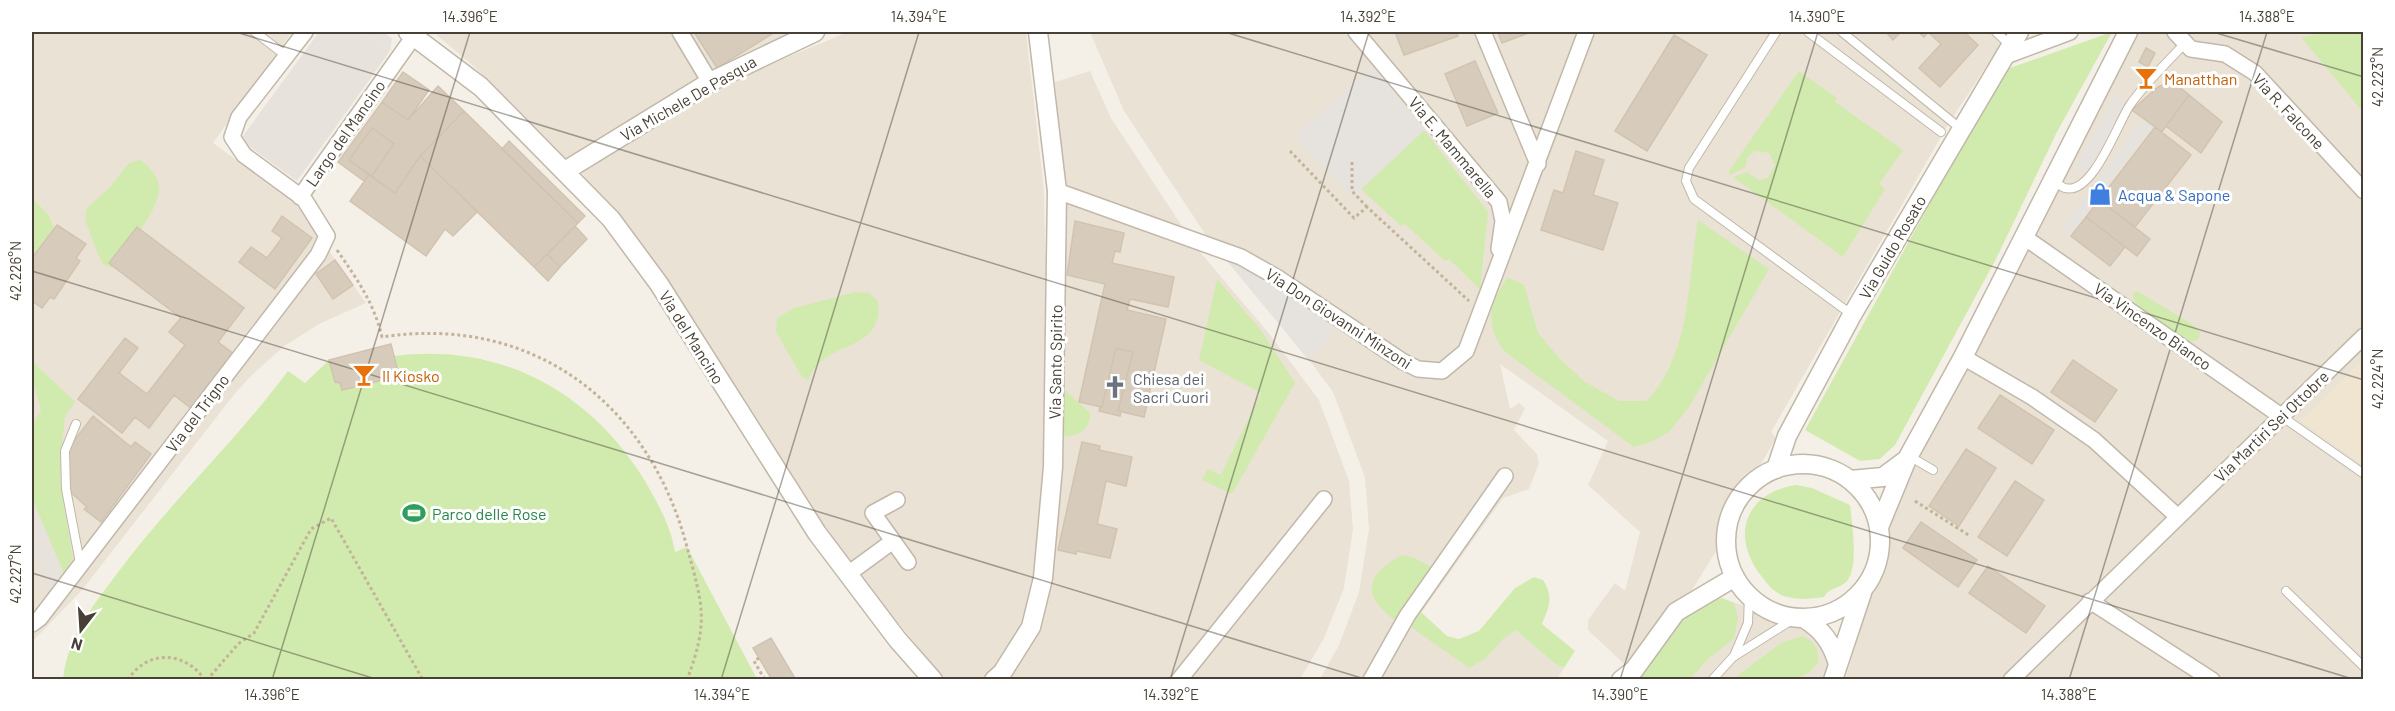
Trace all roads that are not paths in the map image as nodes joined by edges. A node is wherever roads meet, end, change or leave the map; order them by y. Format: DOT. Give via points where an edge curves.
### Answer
graph roads {
  1 [pos="255,32"];
  2 [pos="305,32"];
  3 [pos="680,32"];
  4 [pos="815,32"];
  5 [pos="1038,32"];
  6 [pos="1356,32"];
  7 [pos="1483,32"];
  8 [pos="1586,32"];
  9 [pos="1776,32"];
  10 [pos="1808,32"];
  11 [pos="1842,32"];
  12 [pos="1996,32"];
  13 [pos="2070,32"];
  14 [pos="2128,32"];
  15 [pos="411,34"];
  16 [pos="2180,37"];
  17 [pos="2011,45"];
  18 [pos="285,55"];
  19 [pos="710,82"];
  20 [pos="1961,129"];
  21 [pos="1941,132"];
  22 [pos="1538,164"];
  23 [pos="565,171"];
  24 [pos="2053,181"];
  25 [pos="2364,190"];
  26 [pos="1057,191"];
  27 [pos="300,197"];
  28 [pos="2024,237"];
  29 [pos="1493,282"];
  30 [pos="1852,315"];
  31 [pos="2364,336"];
  32 [pos="1963,357"];
  33 [pos="2281,416"];
  34 [pos="76,424"];
  35 [pos="1908,458"];
  36 [pos="1776,469"];
  37 [pos="1933,470"];
  38 [pos="2364,474"];
  39 [pos="1505,476"];
  40 [pos="1850,480"];
  41 [pos="1324,499"];
  42 [pos="897,500"];
  43 [pos="2178,517"];
  44 [pos="1879,527"];
  45 [pos="893,541"];
  46 [pos="908,562"];
  47 [pos="81,565"];
  48 [pos="848,574"];
  49 [pos="1735,577"];
  50 [pos="1863,589"];
  51 [pos="2286,591"];
  52 [pos="1749,596"];
  53 [pos="2090,601"];
  54 [pos="1799,618"];
  55 [pos="32,624"];
  56 [pos="1733,657"];
  57 [pos="2364,666"];
  58 [pos="1835,672"];
  59 [pos="933,680"];
  60 [pos="994,680"];
  61 [pos="1179,680"];
  62 [pos="1371,680"];
  63 [pos="1621,680"];
  64 [pos="1712,680"];
  65 [pos="2011,680"];
  66 [pos="2212,680"];
  1 -- 18 [label="lane"];
  2 -- 18 [label="street, Largo del Mancino"];
  3 -- 19 [label="street"];
  4 -- 19 [label="street, Via Michele De Pasqua"];
  5 -- 26 [label="street, Via Santo Spirito"];
  6 -- 29 [label="street, Via E. Mammarella" via="1499,202 1503,221"];
  7 -- 22 [label="street"];
  8 -- 22 [label="street, Via Don Giovanni Minzoni"];
  9 -- 30 [label="lane" via="1689,168 1686,181 1694,199"];
  10 -- 21 [label="lane"];
  11 -- 20 [label="lane"];
  12 -- 17 [label="lane"];
  13 -- 17 [label="street"];
  14 -- 24 [label="street"];
  15 -- 23 [label="street, Via del Mancino" via="481,87"];
  15 -- 27 [label="street, Largo del Mancino"];
  16 -- 24 [label="lane" via="2129,106 2111,144 2089,176 2076,188"];
  16 -- 25 [label="street, Via R. Falcone" via="2192,49 2225,54 2255,73"];
  17 -- 20 [label="street, Via Guido Rosato"];
  18 -- 27 [label="street, Largo del Mancino" via="239,117 232,137 244,155"];
  19 -- 23 [label="street, Via Michele De Pasqua"];
  20 -- 30 [label="street, Via Guido Rosato"];
  22 -- 29 [label="street, Via Don Giovanni Minzoni"];
  23 -- 48 [label="street, Via del Mancino" via="611,219 659,284 817,533"];
  24 -- 28 [label="street"];
  26 -- 29 [label="street, Via Don Giovanni Minzoni" via="1241,257 1418,369 1442,371 1460,359"];
  26 -- 60 [label="street, Via Santo Spirito" via="1053,467 1043,578 1030,627"];
  27 -- 47 [label="street, Via del Trigno" via="327,236 318,255"];
  28 -- 32 [label="street"];
  28 -- 33 [label="street, Via Vincenzo Bianco"];
  30 -- 36 [label="street, Via Guido Rosato" via="1787,436"];
  31 -- 33 [label="street, Via Martiri Sei Ottobre"];
  32 -- 35 [label="street"];
  32 -- 43 [label="street" via="2032,397 2094,440"];
  33 -- 38 [label="lane"];
  33 -- 43 [label="street, Via Martiri Sei Ottobre"];
  34 -- 47 [label="lane" via="65,451 66,489"];
  35 -- 37 [label="lane"];
  35 -- 40 [label="street" via="1883,477"];
  35 -- 44 [label="street"];
  36 -- 40 [label="street" via="1814,465"];
  36 -- 49 [label="street" via="1757,479 1741,495 1731,514 1727,556"];
  39 -- 62 [label="street" via="1407,616"];
  40 -- 44 [label="street" via="1873,509"];
  41 -- 61 [label="street"];
  42 -- 45 [label="street" via="873,513"];
  43 -- 53 [label="street, Via Martiri Sei Ottobre"];
  44 -- 50 [label="street" via="1875,570"];
  45 -- 46 [label="street"];
  45 -- 48 [label="street"];
  47 -- 55 [label="street, Via del Trigno"];
  48 -- 59 [label="street, Via del Mancino"];
  49 -- 52 [label="street"];
  49 -- 63 [label="street" via="1676,612 1634,670"];
  50 -- 54 [label="street" via="1837,610"];
  50 -- 58 [label="street"];
  51 -- 57 [label="lane"];
  52 -- 54 [label="street" via="1778,614"];
  52 -- 56 [label="lane" via="1748,623"];
  53 -- 65 [label="street, Via Martiri Sei Ottobre"];
  53 -- 66 [label="street"];
  54 -- 56 [label="lane"];
  54 -- 58 [label="street" via="1814,624 1829,642"];
  56 -- 64 [label="lane"];
}
